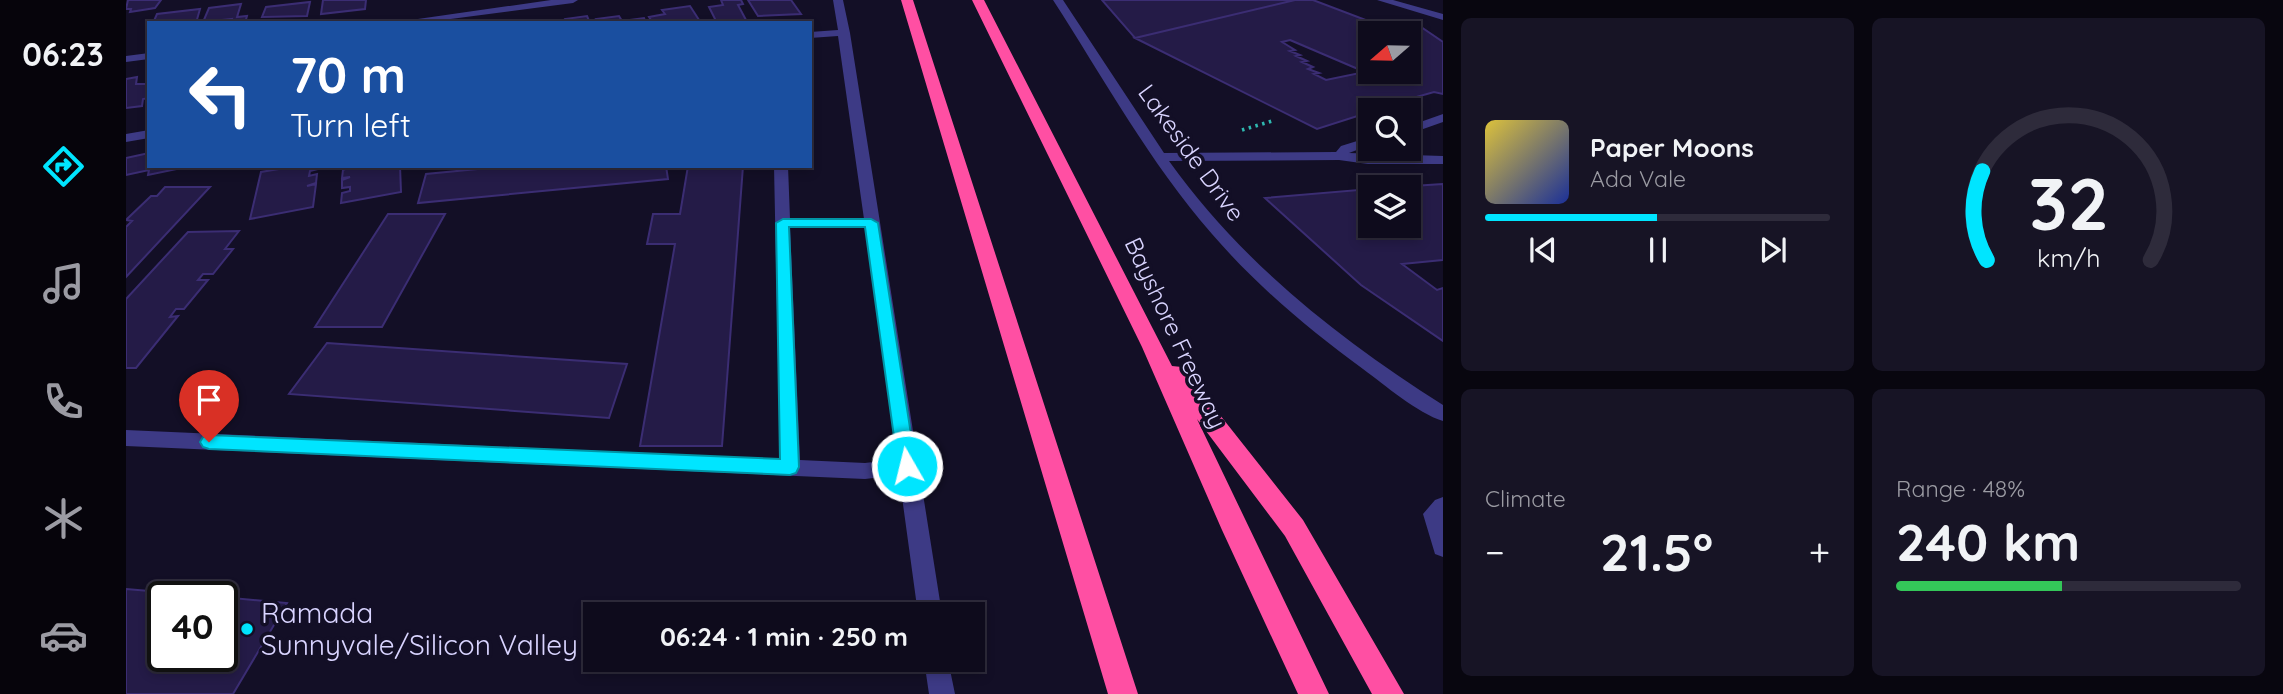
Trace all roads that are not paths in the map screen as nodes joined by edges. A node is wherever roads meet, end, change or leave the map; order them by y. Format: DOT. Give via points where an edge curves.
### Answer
graph roads {
  1 [pos="573,0"];
  2 [pos="838,0"];
  3 [pos="907,0"];
  4 [pos="978,0"];
  5 [pos="1058,0"];
  6 [pos="1382,0"];
  7 [pos="1443,17"];
  8 [pos="410,21"];
  9 [pos="845,33"];
  10 [pos="812,35"];
  11 [pos="147,56"];
  12 [pos="126,59"];
  13 [pos="1443,118"];
  14 [pos="1421,126"];
  15 [pos="147,134"];
  16 [pos="126,138"];
  17 [pos="1358,145"];
  18 [pos="1339,156"];
  19 [pos="1161,157"];
  20 [pos="1443,160"];
  21 [pos="781,168"];
  22 [pos="783,223"];
  23 [pos="871,223"];
  24 [pos="1153,347"];
  25 [pos="1443,414"];
  26 [pos="126,438"];
  27 [pos="907,466"];
  28 [pos="790,467"];
  29 [pos="1443,506"];
  30 [pos="1443,547"];
  31 [pos="928,602"];
  32 [pos="938,672"];
  33 [pos="942,694"];
  34 [pos="1123,694"];
  35 [pos="1314,694"];
  36 [pos="1389,694"];
  1 -- 8 [label="street"];
  2 -- 9 [label="street"];
  3 -- 34 [label="highway"];
  4 -- 24 [label="highway, Bayshore Freeway"];
  5 -- 19 [label="street, Lakeside Drive"];
  6 -- 7 [label="street"];
  9 -- 10 [label="street"];
  9 -- 23 [label="street"];
  11 -- 12 [label="street"];
  13 -- 14 [label="street"];
  15 -- 16 [label="street"];
  17 -- 18 [label="street"];
  18 -- 19 [label="street"];
  18 -- 20 [label="street"];
  19 -- 25 [label="street, Lakeside Drive" via="1216,230 1253,267 1368,363"];
  21 -- 22 [label="street"];
  22 -- 23 [label="street"];
  22 -- 28 [label="street"];
  23 -- 27 [label="street"];
  24 -- 35 [label="highway, Bayshore Freeway"];
  24 -- 36 [label="highway" via="1294,528"];
  26 -- 28 [label="street"];
  27 -- 28 [label="street" via="865,471"];
  27 -- 31 [label="street"];
  29 -- 30 [label="street" via="1434,514"];
  32 -- 33 [label="street"];
}
